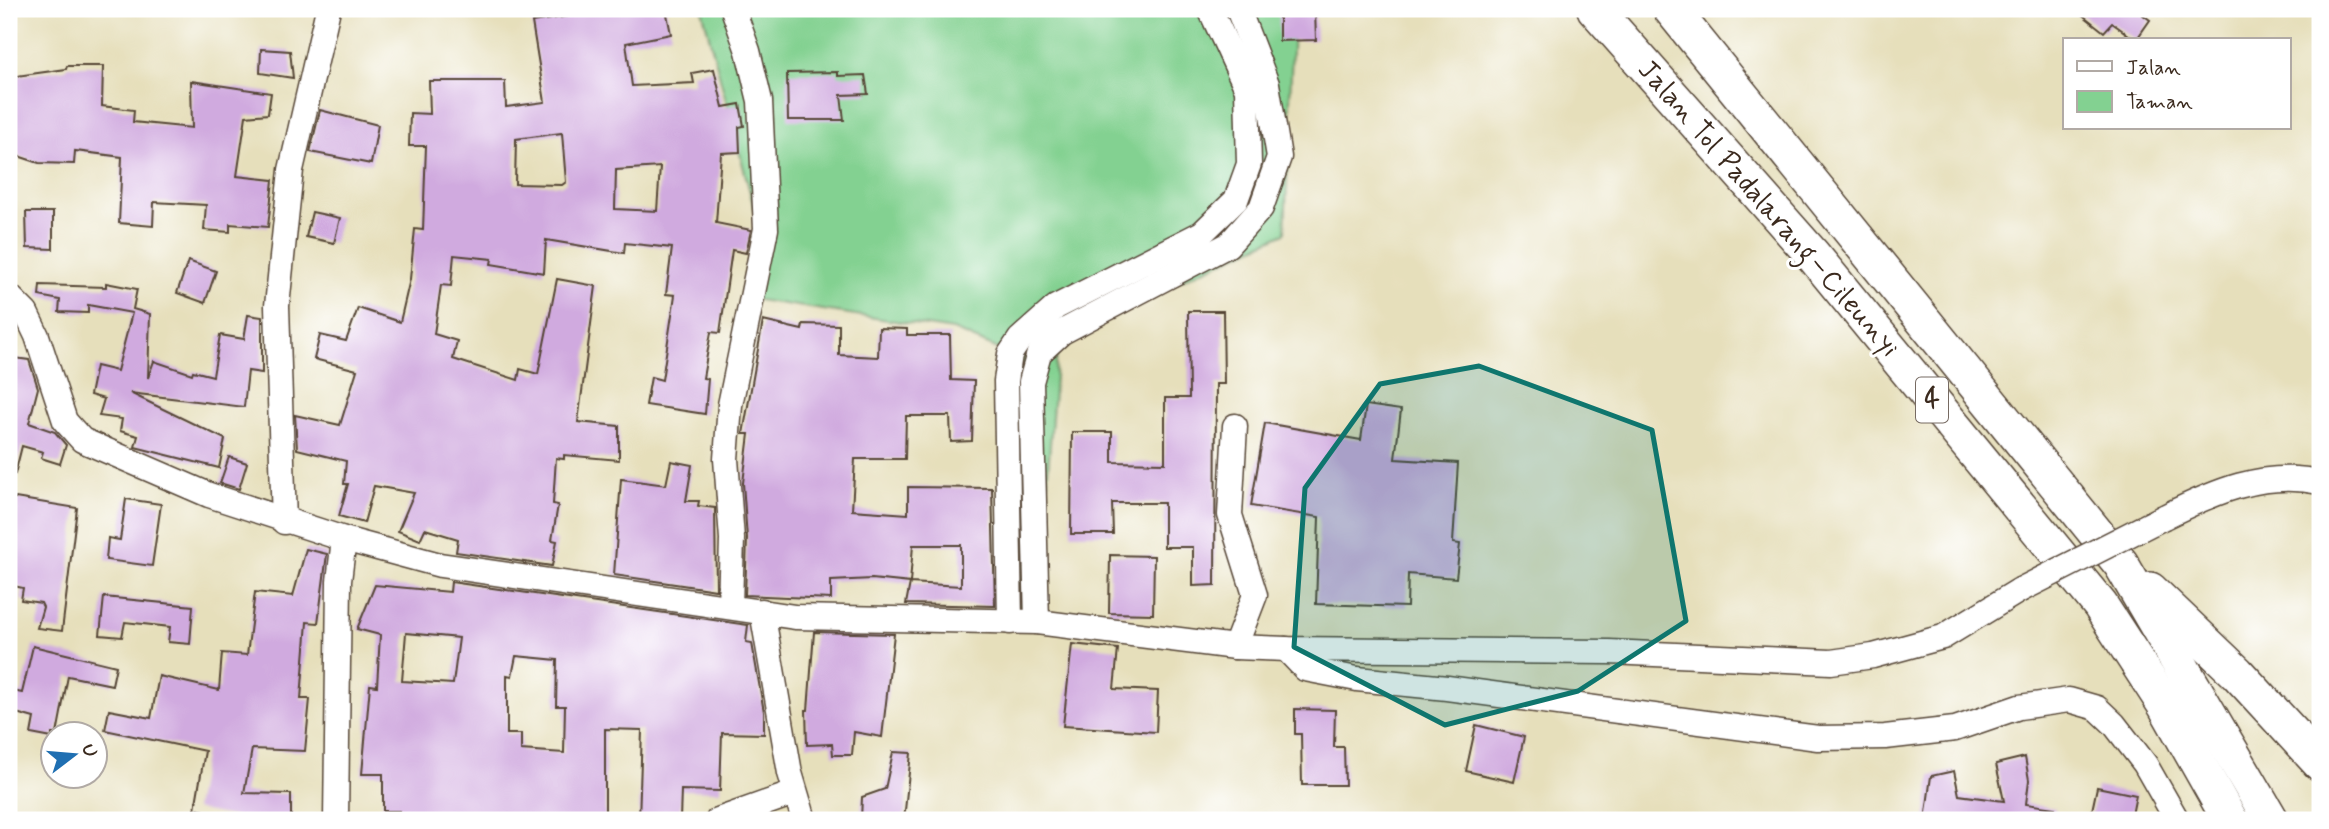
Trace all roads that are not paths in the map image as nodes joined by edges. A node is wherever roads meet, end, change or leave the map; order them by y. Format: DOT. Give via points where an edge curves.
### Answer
graph roads {
  1 [pos="328,9"];
  2 [pos="733,9"];
  3 [pos="1210,9"];
  4 [pos="1238,9"];
  5 [pos="1595,9"];
  6 [pos="1671,9"];
  7 [pos="9,296"];
  8 [pos="1006,381"];
  9 [pos="1031,382"];
  10 [pos="1235,426"];
  11 [pos="2320,482"];
  12 [pos="285,522"];
  13 [pos="344,539"];
  14 [pos="2122,564"];
  15 [pos="730,606"];
  16 [pos="762,611"];
  17 [pos="1010,622"];
  18 [pos="1037,622"];
  19 [pos="1235,647"];
  20 [pos="1286,649"];
  21 [pos="2320,763"];
  22 [pos="794,793"];
  23 [pos="336,820"];
  24 [pos="718,820"];
  25 [pos="804,820"];
  26 [pos="2177,820"];
  27 [pos="2230,820"];
  28 [pos="2272,820"];
  1 -- 12 [label="street" via="291,170 277,306"];
  2 -- 15 [label="street" via="760,101 766,229 730,405 726,459 732,539"];
  3 -- 8 [label="street" via="1247,89 1249,164 1236,200 1202,233 1056,307 1020,339 1010,354"];
  4 -- 9 [label="street" via="1267,84 1279,157 1261,208 1228,245 1062,332 1039,353"];
  5 -- 27 [label="highway, Jalan Tol Padalarang–Cileunyi / 4" via="1812,254 2100,605 2165,705"];
  6 -- 14 [label="highway, Jalan Tol Padalarang–Cileunyi / 4"];
  7 -- 12 [label="street" via="26,313 65,421 82,440"];
  8 -- 9 [label="street"];
  8 -- 17 [label="street"];
  9 -- 18 [label="street"];
  10 -- 19 [label="street" via="1230,515 1255,595"];
  11 -- 20 [label="street, bridge" via="2275,479 2234,485 2020,590 1943,637 1873,656 1831,662 1609,652"];
  12 -- 13 [label="street"];
  13 -- 15 [label="street" via="440,565"];
  13 -- 23 [label="street" via="339,581"];
  14 -- 21 [label="highway" via="2237,673"];
  14 -- 28 [label="highway, 4"];
  15 -- 16 [label="street"];
  16 -- 17 [label="street" via="794,617"];
  16 -- 22 [label="street"];
  17 -- 18 [label="street"];
  18 -- 19 [label="street"];
  19 -- 20 [label="street"];
  20 -- 26 [label="street" via="1305,669 1357,679 1818,738 1955,729 2019,707 2069,700 2097,708 2114,724 2145,764"];
  22 -- 24 [label="street"];
  22 -- 25 [label="street"];
}
